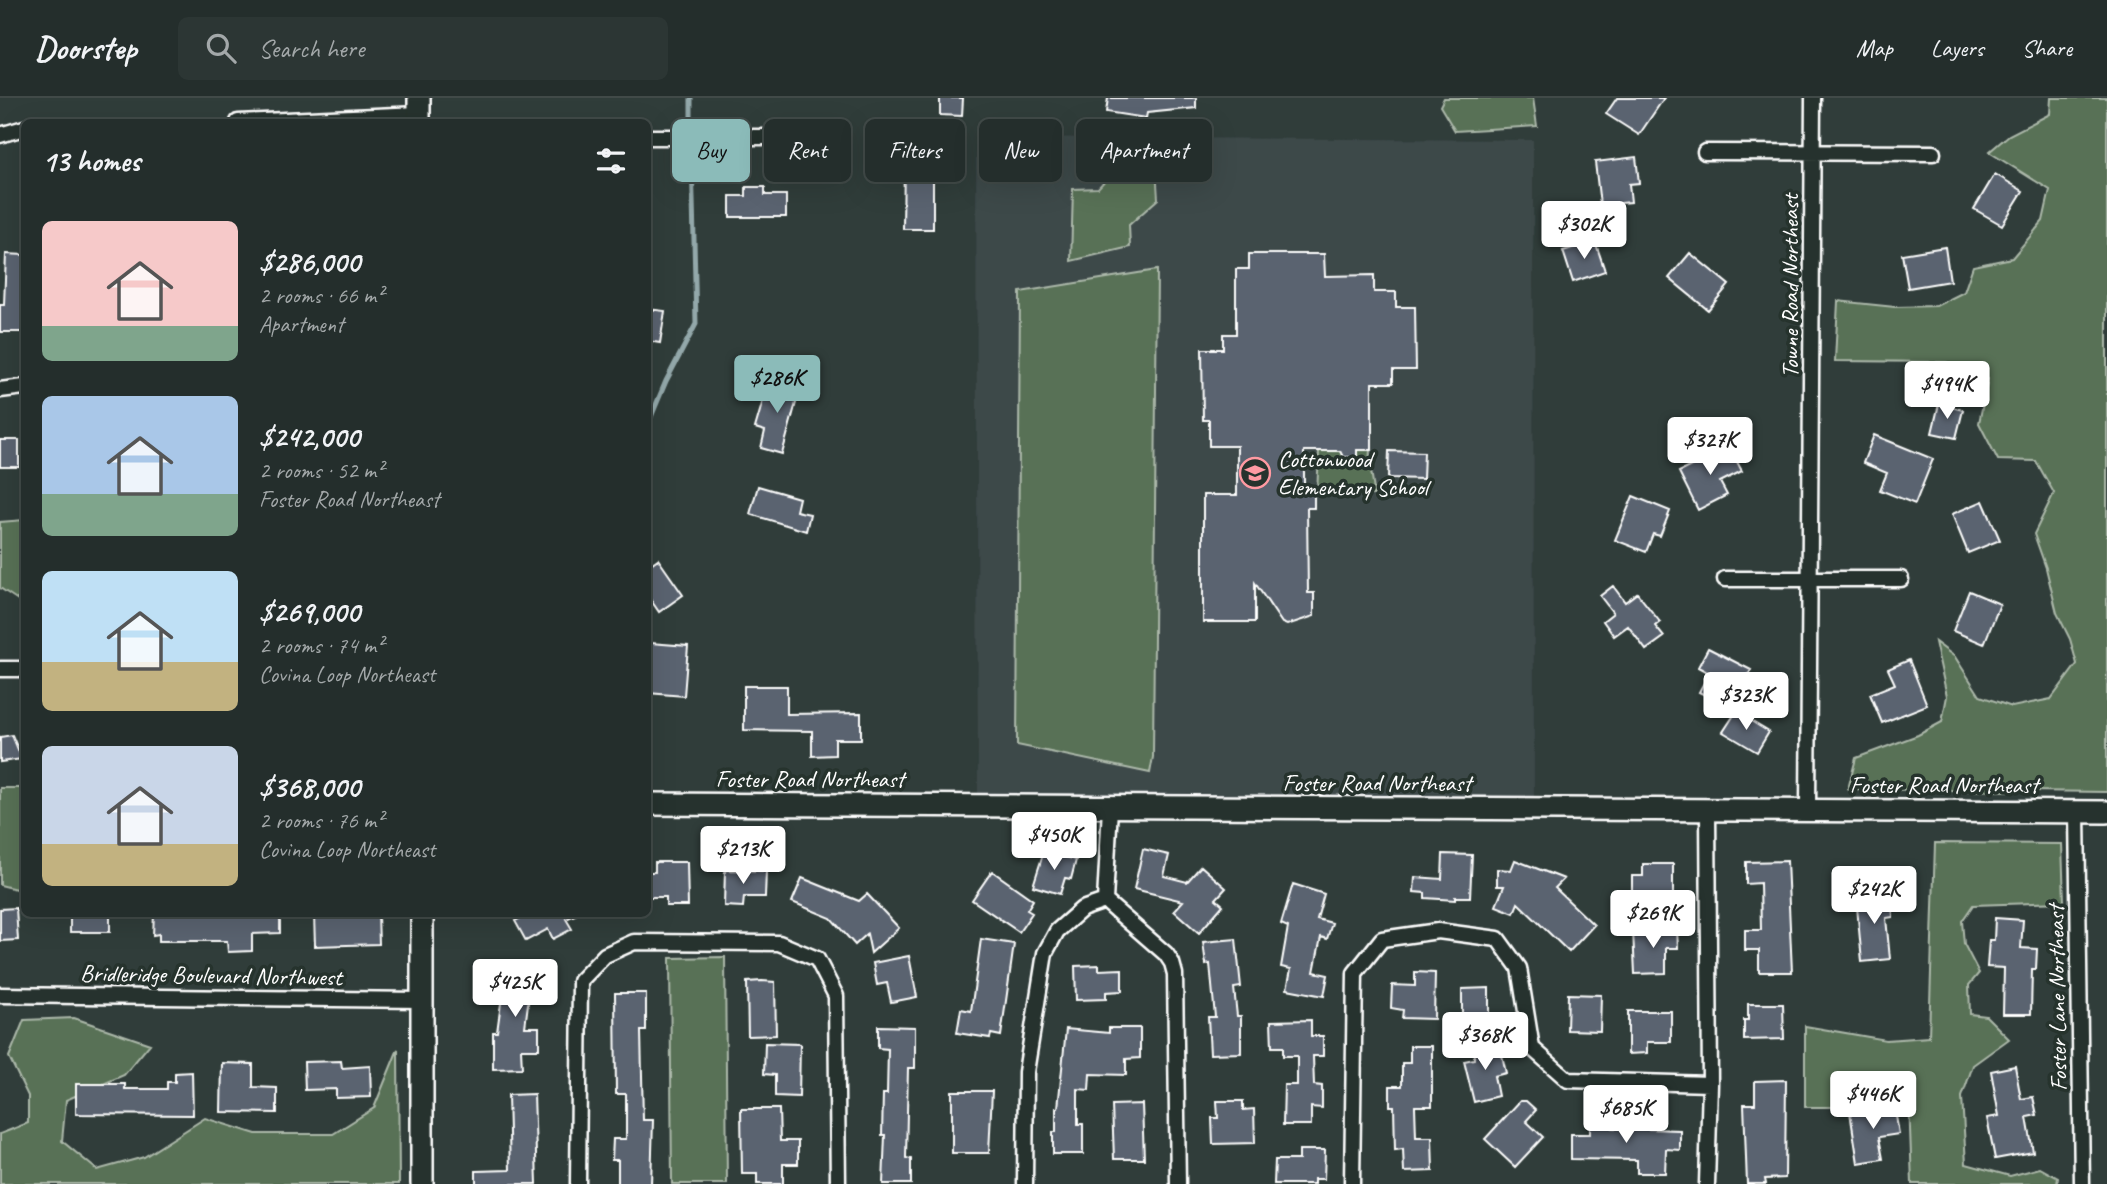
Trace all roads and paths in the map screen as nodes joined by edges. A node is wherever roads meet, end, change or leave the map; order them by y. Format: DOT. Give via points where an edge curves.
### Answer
graph roads {
  1 [pos="1813,98"];
  2 [pos="419,111"];
  3 [pos="287,119"];
  4 [pos="21,128"];
  5 [pos="0,135"];
  6 [pos="764,136"];
  7 [pos="651,137"];
  8 [pos="1705,152"];
  9 [pos="1814,152"];
  10 [pos="1933,153"];
  11 [pos="21,387"];
  12 [pos="0,390"];
  13 [pos="1725,579"];
  14 [pos="1810,579"];
  15 [pos="1901,579"];
  16 [pos="0,669"];
  17 [pos="21,669"];
  18 [pos="651,804"];
  19 [pos="1110,807"];
  20 [pos="1808,810"];
  21 [pos="1708,811"];
  22 [pos="2077,812"];
  23 [pos="2107,812"];
  24 [pos="1105,901"];
  25 [pos="422,917"];
  26 [pos="0,995"];
  27 [pos="421,1000"];
  28 [pos="1710,1084"];
  29 [pos="422,1184"];
  30 [pos="578,1184"];
  31 [pos="838,1184"];
  32 [pos="1025,1184"];
  33 [pos="1178,1184"];
  34 [pos="1353,1184"];
  35 [pos="1707,1184"];
  36 [pos="2082,1184"];
  1 -- 9 [label="street, Towne Road Northeast"];
  2 -- 3 [label="street"];
  4 -- 5 [label="street"];
  6 -- 7 [label="street"];
  8 -- 9 [label="street"];
  9 -- 10 [label="street"];
  9 -- 14 [label="street, Towne Road Northeast"];
  11 -- 12 [label="street"];
  13 -- 14 [label="street"];
  14 -- 15 [label="street"];
  14 -- 20 [label="street, Towne Road Northeast"];
  16 -- 17 [label="street"];
  18 -- 19 [label="street, Foster Road Northeast"];
  19 -- 21 [label="street, Foster Road Northeast"];
  19 -- 24 [label="street"];
  20 -- 21 [label="street, Foster Road Northeast"];
  20 -- 22 [label="street, Foster Road Northeast"];
  21 -- 28 [label="street"];
  22 -- 23 [label="street, Foster Road Northeast"];
  22 -- 36 [label="street, Foster Lane Northeast"];
  24 -- 32 [label="street" via="1082,909 1057,930 1045,953 1026,1072"];
  24 -- 33 [label="street" via="1166,954 1175,974"];
  25 -- 27 [label="street"];
  26 -- 27 [label="street, Bridleridge Boulevard Northwest"];
  27 -- 29 [label="street"];
  28 -- 34 [label="street" via="1568,1080 1532,1048 1519,968 1498,939 1438,931 1382,939 1356,973"];
  28 -- 35 [label="street"];
  30 -- 31 [label="street" via="580,981 605,955 634,942 779,943 817,959 836,996"];
}
